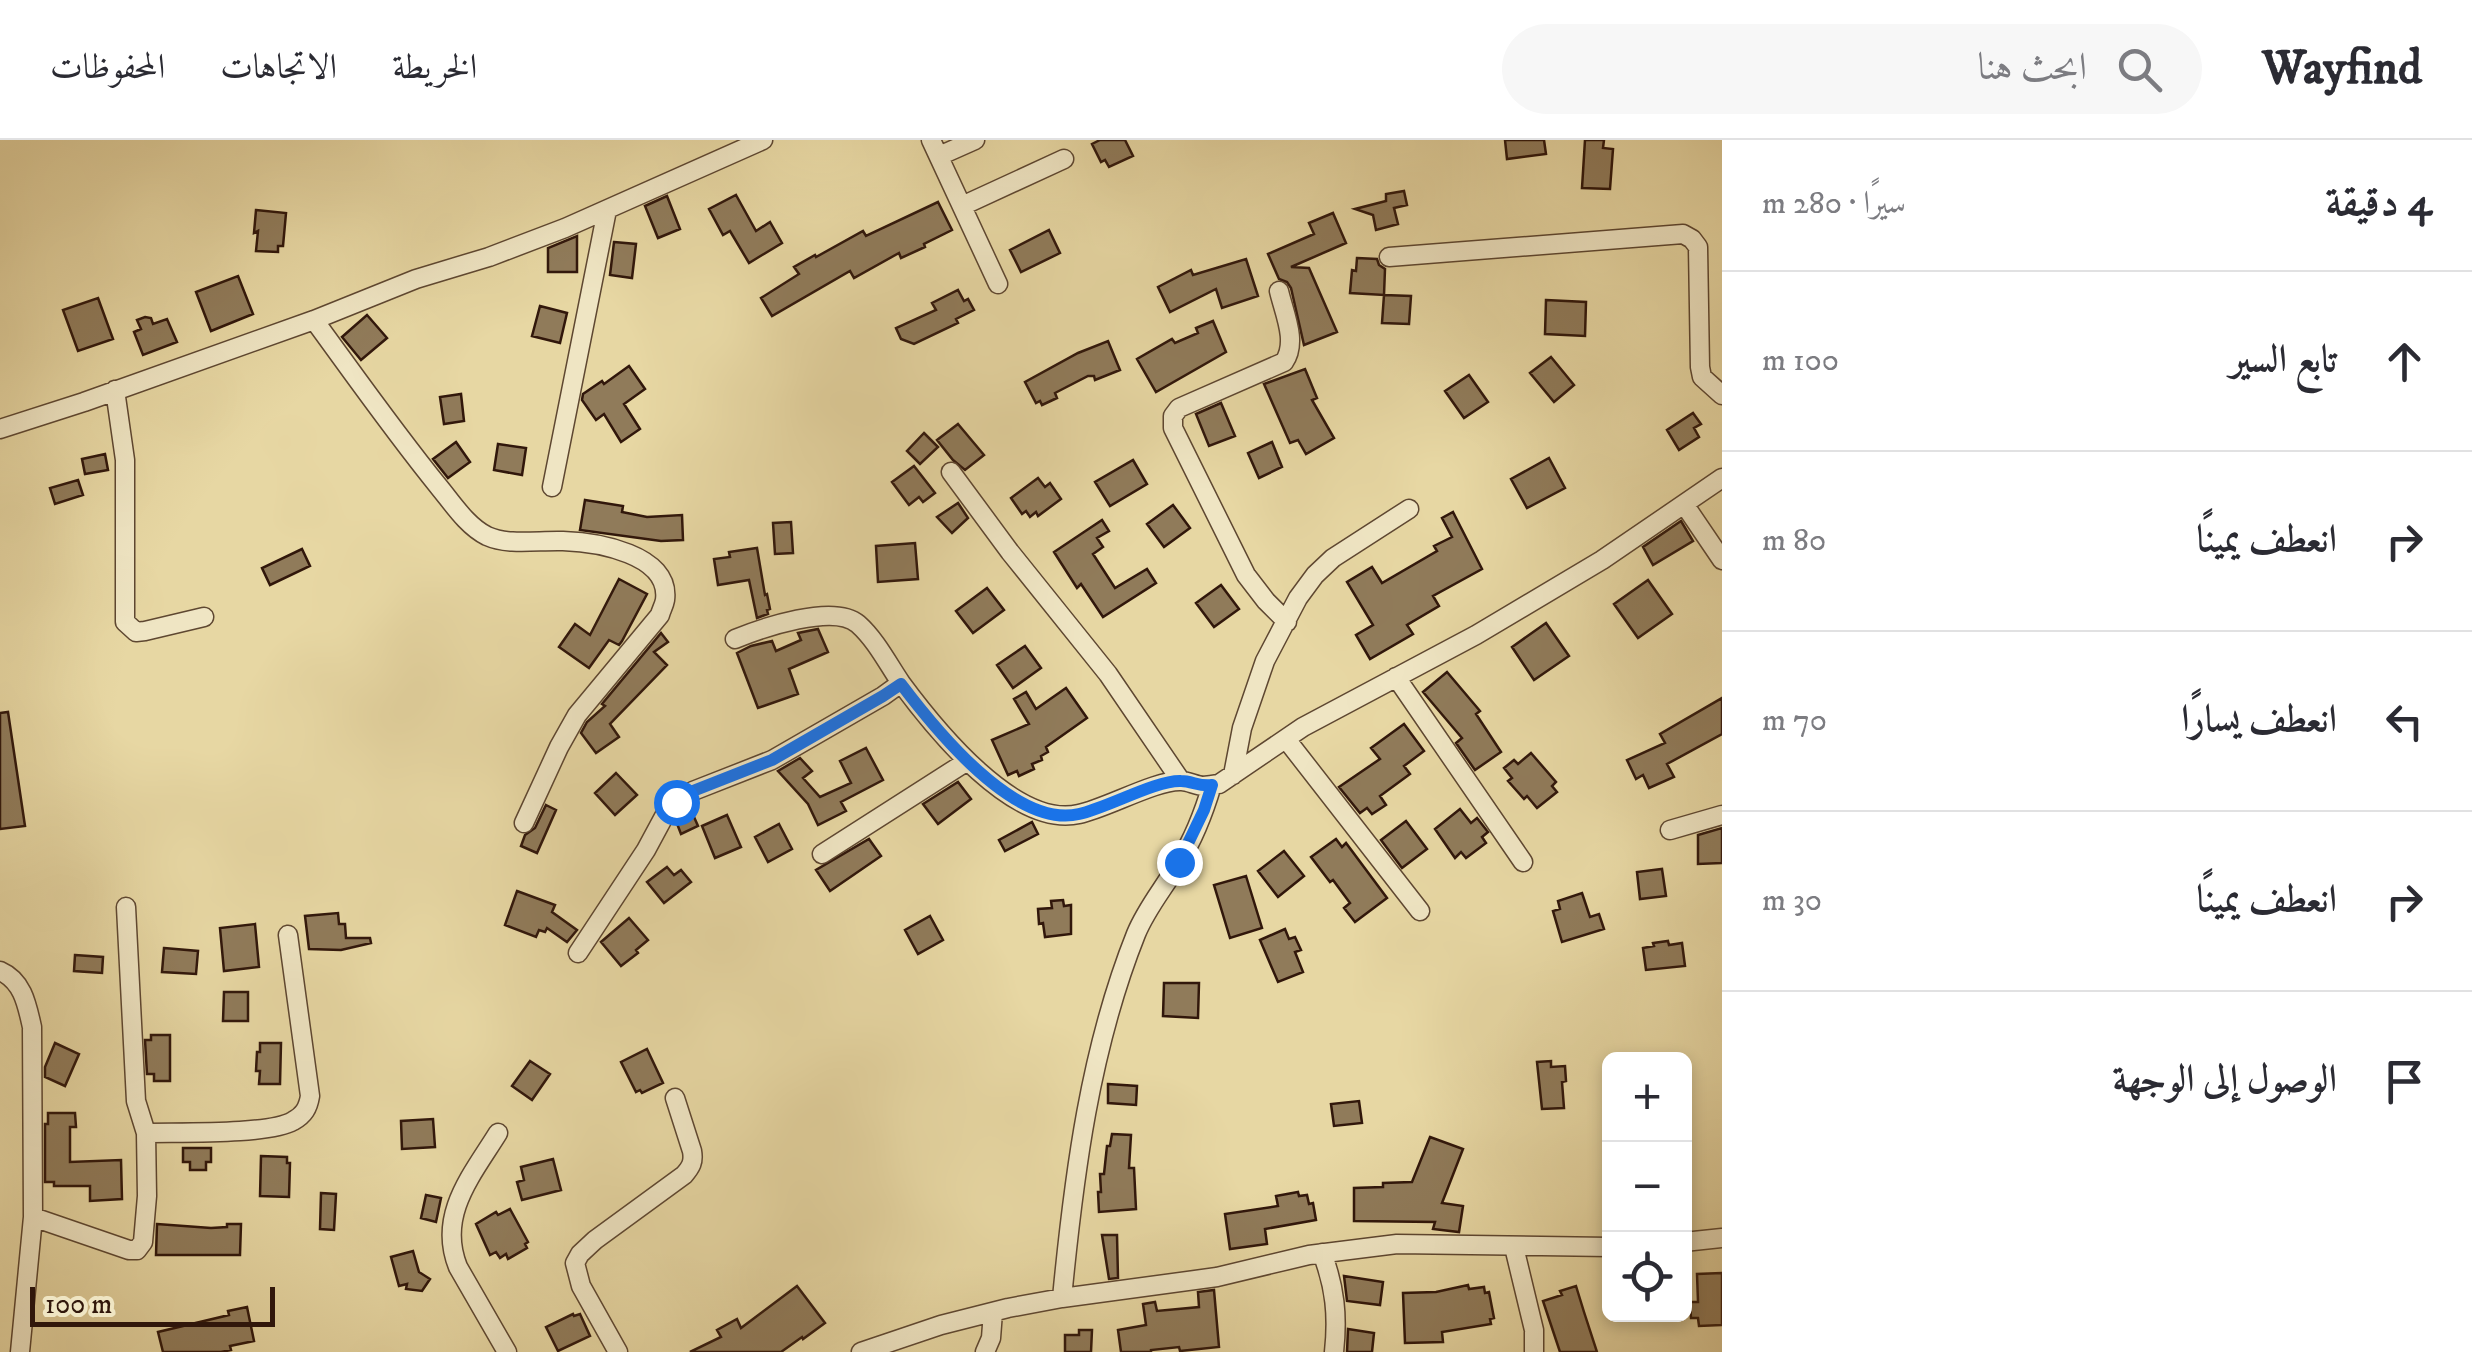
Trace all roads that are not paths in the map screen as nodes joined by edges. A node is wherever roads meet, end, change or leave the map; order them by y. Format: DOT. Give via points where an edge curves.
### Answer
graph roads {
  1 [pos="764,140"];
  2 [pos="975,140"];
  3 [pos="935,148"];
  4 [pos="1064,159"];
  5 [pos="962,206"];
  6 [pos="607,210"];
  7 [pos="1388,257"];
  8 [pos="998,284"];
  9 [pos="1279,291"];
  10 [pos="314,320"];
  11 [pos="115,390"];
  12 [pos="1722,395"];
  13 [pos="0,429"];
  14 [pos="951,472"];
  15 [pos="1722,478"];
  16 [pos="552,487"];
  17 [pos="1684,504"];
  18 [pos="1409,509"];
  19 [pos="1722,560"];
  20 [pos="204,617"];
  21 [pos="1286,622"];
  22 [pos="734,639"];
  23 [pos="1396,677"];
  24 [pos="901,684"];
  25 [pos="1286,739"];
  26 [pos="966,762"];
  27 [pos="1233,775"];
  28 [pos="1181,781"];
  29 [pos="1212,785"];
  30 [pos="1722,815"];
  31 [pos="524,823"];
  32 [pos="1670,830"];
  33 [pos="822,854"];
  34 [pos="1523,862"];
  35 [pos="126,907"];
  36 [pos="1420,911"];
  37 [pos="288,935"];
  38 [pos="578,953"];
  39 [pos="0,971"];
  40 [pos="676,1098"];
  41 [pos="146,1133"];
  42 [pos="498,1133"];
  43 [pos="33,1217"];
  44 [pos="1722,1238"];
  45 [pos="1692,1241"];
  46 [pos="1514,1246"];
  47 [pos="1602,1246"];
  48 [pos="1322,1253"];
  49 [pos="1062,1298"];
  50 [pos="993,1312"];
  51 [pos="20,1352"];
  52 [pos="507,1352"];
  53 [pos="618,1352"];
  54 [pos="861,1352"];
  55 [pos="985,1352"];
  56 [pos="1334,1352"];
  57 [pos="1534,1352"];
  1 -- 6 [label="street"];
  2 -- 3 [label="street"];
  3 -- 5 [label="street"];
  4 -- 5 [label="street"];
  5 -- 8 [label="street"];
  6 -- 10 [label="street"];
  6 -- 16 [label="street"];
  7 -- 12 [label="street" via="1682,234 1698,248 1702,378"];
  9 -- 21 [label="street" via="1291,340 1284,362 1179,408 1172,428 1246,575"];
  10 -- 11 [label="street"];
  10 -- 31 [label="street" via="476,530 518,542 601,545 659,574 665,600 660,615 577,715"];
  11 -- 13 [label="street"];
  11 -- 20 [label="street" via="125,460 125,622 145,632"];
  14 -- 28 [label="street" via="1108,674"];
  15 -- 17 [label="street"];
  17 -- 19 [label="street"];
  17 -- 23 [label="street" via="1602,560"];
  18 -- 21 [label="street" via="1315,575"];
  21 -- 27 [label="street" via="1249,706"];
  22 -- 24 [label="street" via="789,621 848,617"];
  23 -- 25 [label="street"];
  23 -- 34 [label="street"];
  24 -- 26 [label="street"];
  24 -- 38 [label="street" via="772,760 676,802"];
  25 -- 27 [label="street"];
  25 -- 36 [label="street"];
  26 -- 28 [label="street" via="1026,804 1060,816"];
  26 -- 33 [label="street"];
  27 -- 29 [label="street"];
  28 -- 29 [label="street"];
  29 -- 49 [label="street" via="1179,862 1144,914 1112,1006 1088,1100"];
  30 -- 32 [label="street"];
  35 -- 41 [label="street" via="136,1100"];
  37 -- 41 [label="street" via="310,1096 305,1112 269,1128"];
  39 -- 43 [label="street" via="18,984 32,1027"];
  40 -- 53 [label="street" via="691,1167 595,1240 576,1263 581,1286"];
  41 -- 43 [label="street" via="146,1211 138,1250"];
  42 -- 52 [label="street" via="458,1196 451,1238 458,1267"];
  43 -- 51 [label="street"];
  44 -- 45 [label="street"];
  46 -- 47 [label="street"];
  46 -- 48 [label="street" via="1397,1244"];
  46 -- 57 [label="street"];
  48 -- 49 [label="street" via="1217,1277"];
  48 -- 56 [label="street" via="1336,1306"];
  49 -- 50 [label="street"];
  50 -- 54 [label="street"];
  50 -- 55 [label="street"];
}
